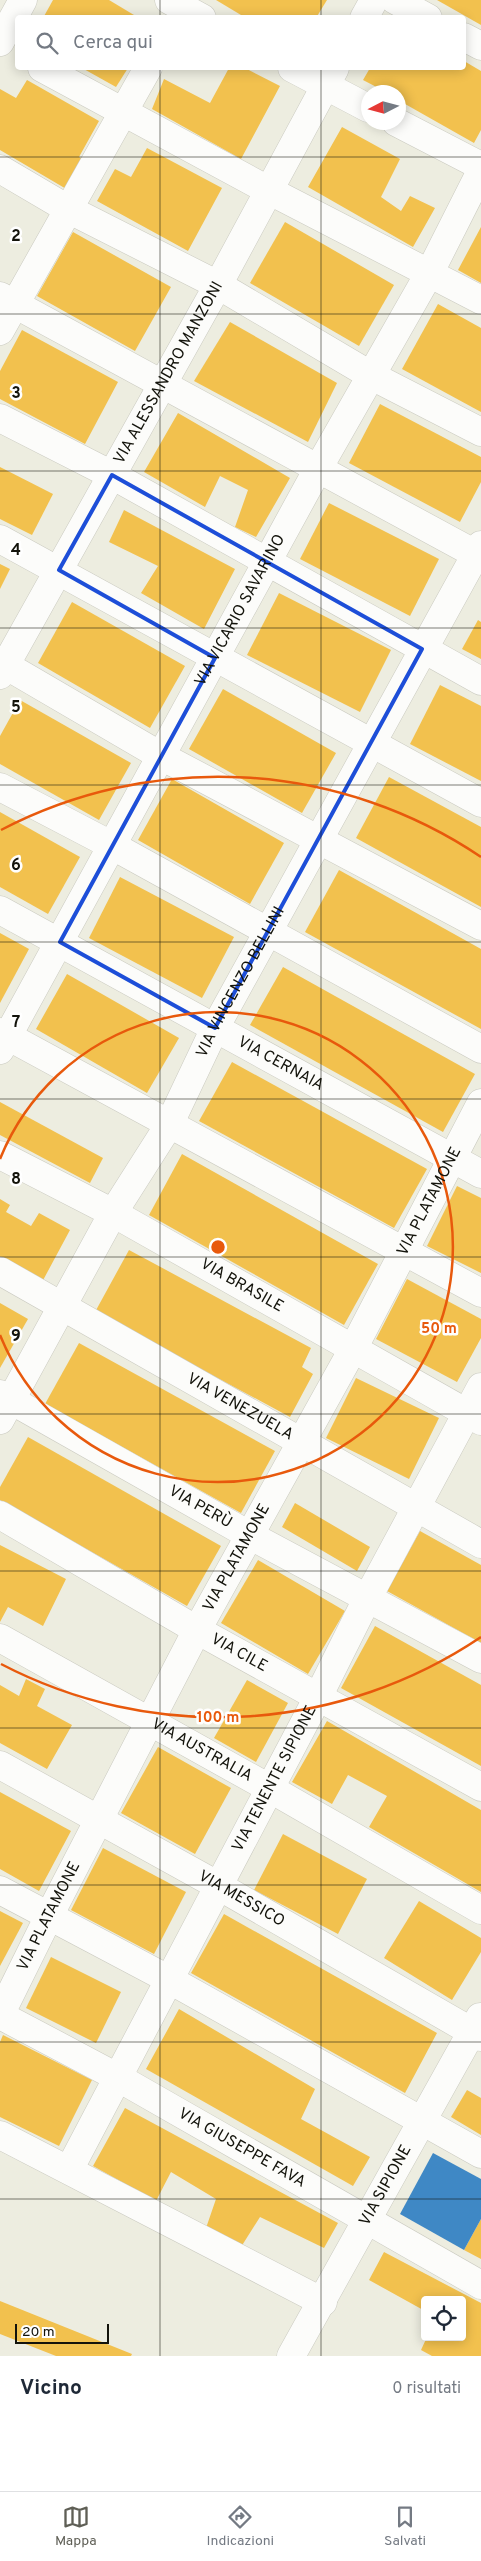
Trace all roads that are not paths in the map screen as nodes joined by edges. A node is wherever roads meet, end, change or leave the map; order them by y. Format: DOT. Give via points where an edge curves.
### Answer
graph roads {
  1 [pos="24,0"];
  2 [pos="374,0"];
  3 [pos="395,0"];
  4 [pos="16,15"];
  5 [pos="366,15"];
  6 [pos="422,15"];
  7 [pos="15,16"];
  8 [pos="466,38"];
  9 [pos="0,44"];
  10 [pos="481,46"];
  11 [pos="15,53"];
  12 [pos="46,70"];
  13 [pos="147,70"];
  14 [pos="300,70"];
  15 [pos="330,77"];
  16 [pos="361,102"];
  17 [pos="124,111"];
  18 [pos="406,127"];
  19 [pos="481,166"];
  20 [pos="0,169"];
  21 [pos="481,171"];
  22 [pos="268,190"];
  23 [pos="68,209"];
  24 [pos="430,272"];
  25 [pos="218,285"];
  26 [pos="7,300"];
  27 [pos="481,300"];
  28 [pos="0,331"];
  29 [pos="372,376"];
  30 [pos="162,384"];
  31 [pos="0,418"];
  32 [pos="481,432"];
  33 [pos="319,467"];
  34 [pos="112,475"];
  35 [pos="0,539"];
  36 [pos="479,552"];
  37 [pos="267,563"];
  38 [pos="59,570"];
  39 [pos="422,649"];
  40 [pos="215,658"];
  41 [pos="2,668"];
  42 [pos="481,681"];
  43 [pos="372,744"];
  44 [pos="161,756"];
  45 [pos="0,788"];
  46 [pos="481,803"];
  47 [pos="321,840"];
  48 [pos="113,846"];
  49 [pos="0,910"];
  50 [pos="481,926"];
  51 [pos="269,932"];
  52 [pos="60,942"];
  53 [pos="215,1028"];
  54 [pos="2,1040"];
  55 [pos="481,1049"];
  56 [pos="481,1103"];
  57 [pos="169,1125"];
  58 [pos="0,1155"];
  59 [pos="451,1159"];
  60 [pos="481,1174"];
  61 [pos="113,1213"];
  62 [pos="405,1252"];
  63 [pos="0,1271"];
  64 [pos="481,1293"];
  65 [pos="62,1306"];
  66 [pos="353,1349"];
  67 [pos="481,1387"];
  68 [pos="4,1405"];
  69 [pos="474,1417"];
  70 [pos="302,1441"];
  71 [pos="417,1509"];
  72 [pos="0,1515"];
  73 [pos="251,1536"];
  74 [pos="481,1544"];
  75 [pos="367,1599"];
  76 [pos="198,1630"];
  77 [pos="0,1638"];
  78 [pos="481,1659"];
  79 [pos="318,1697"];
  80 [pos="150,1723"];
  81 [pos="0,1765"];
  82 [pos="481,1787"];
  83 [pos="269,1788"];
  84 [pos="99,1821"];
  85 [pos="218,1885"];
  86 [pos="0,1890"];
  87 [pos="481,1910"];
  88 [pos="49,1916"];
  89 [pos="170,1980"];
  90 [pos="0,2015"];
  91 [pos="478,2028"];
  92 [pos="117,2077"];
  93 [pos="421,2120"];
  94 [pos="0,2135"];
  95 [pos="481,2154"];
  96 [pos="69,2170"];
  97 [pos="368,2221"];
  98 [pos="481,2285"];
  99 [pos="323,2302"];
  100 [pos="292,2356"];
  1 -- 4 [label="street"];
  2 -- 5 [label="street"];
  3 -- 6 [label="street"];
  7 -- 9 [label="street"];
  8 -- 10 [label="street"];
  9 -- 11 [label="street"];
  12 -- 17 [label="street"];
  13 -- 17 [label="street"];
  14 -- 15 [label="street"];
  15 -- 16 [label="street"];
  15 -- 22 [label="street, VIA ALESSANDRO MANZONI"];
  17 -- 22 [label="street"];
  17 -- 23 [label="street"];
  18 -- 19 [label="street"];
  20 -- 23 [label="street"];
  21 -- 24 [label="street, VIA VICARIO SAVARINO"];
  22 -- 24 [label="street"];
  22 -- 25 [label="street, VIA ALESSANDRO MANZONI"];
  23 -- 25 [label="street"];
  23 -- 26 [label="street"];
  24 -- 27 [label="street"];
  24 -- 29 [label="street, VIA VICARIO SAVARINO"];
  25 -- 29 [label="street"];
  25 -- 30 [label="street, VIA ALESSANDRO MANZONI"];
  26 -- 28 [label="street"];
  26 -- 30 [label="street"];
  29 -- 32 [label="street"];
  29 -- 33 [label="street, VIA VICARIO SAVARINO"];
  30 -- 33 [label="street"];
  30 -- 34 [label="street, VIA ALESSANDRO MANZONI"];
  31 -- 34 [label="street"];
  33 -- 36 [label="street"];
  33 -- 37 [label="street, VIA VICARIO SAVARINO"];
  34 -- 37 [label="street"];
  34 -- 38 [label="street, VIA ALESSANDRO MANZONI"];
  35 -- 38 [label="street"];
  36 -- 39 [label="street, VIA VINCENZO BELLINI"];
  37 -- 39 [label="street"];
  37 -- 40 [label="street, VIA VICARIO SAVARINO"];
  38 -- 40 [label="street"];
  38 -- 41 [label="street, VIA ALESSANDRO MANZONI"];
  39 -- 42 [label="street"];
  39 -- 43 [label="street, VIA VINCENZO BELLINI"];
  40 -- 43 [label="street"];
  40 -- 44 [label="street, VIA VICARIO SAVARINO"];
  41 -- 44 [label="street"];
  43 -- 46 [label="street"];
  43 -- 47 [label="street, VIA VINCENZO BELLINI"];
  44 -- 47 [label="street"];
  44 -- 48 [label="street, VIA VICARIO SAVARINO"];
  45 -- 48 [label="street"];
  47 -- 50 [label="street"];
  47 -- 51 [label="street, VIA VINCENZO BELLINI"];
  48 -- 51 [label="street"];
  48 -- 52 [label="street, VIA VICARIO SAVARINO"];
  49 -- 52 [label="street, VIA CERNAIA"];
  51 -- 53 [label="street, VIA VINCENZO BELLINI"];
  51 -- 55 [label="street"];
  52 -- 53 [label="street, VIA CERNAIA"];
  52 -- 54 [label="street, VIA VICARIO SAVARINO"];
  53 -- 57 [label="street, VIA VINCENZO BELLINI"];
  53 -- 59 [label="street, VIA CERNAIA"];
  54 -- 57 [label="street"];
  56 -- 59 [label="street, VIA PLATAMONE"];
  57 -- 61 [label="street, VIA VINCENZO BELLINI"];
  57 -- 62 [label="street"];
  58 -- 61 [label="street, VIA BRASILE"];
  59 -- 60 [label="street, VIA CERNAIA"];
  59 -- 62 [label="street, VIA PLATAMONE"];
  61 -- 65 [label="street, VIA VINCENZO BELLINI"];
  61 -- 66 [label="street, VIA BRASILE"];
  62 -- 64 [label="street"];
  62 -- 66 [label="street, VIA PLATAMONE"];
  63 -- 65 [label="street, VIA VENEZUELA"];
  65 -- 68 [label="street, VIA VINCENZO BELLINI"];
  65 -- 70 [label="street, VIA VENEZUELA"];
  66 -- 69 [label="street, VIA BRASILE"];
  66 -- 70 [label="street, VIA PLATAMONE"];
  67 -- 69 [label="street, VIA TENENTE SIPIONE"];
  68 -- 73 [label="street, VIA PERÙ"];
  69 -- 71 [label="street, VIA TENENTE SIPIONE"];
  70 -- 71 [label="street, VIA VENEZUELA"];
  70 -- 73 [label="street, VIA PLATAMONE"];
  71 -- 74 [label="street, VIA VENEZUELA"];
  71 -- 75 [label="street, VIA TENENTE SIPIONE"];
  72 -- 76 [label="street, VIA CILE"];
  73 -- 75 [label="street, VIA PERÙ"];
  73 -- 76 [label="street, VIA PLATAMONE"];
  75 -- 78 [label="street, VIA PERÙ"];
  75 -- 79 [label="street, VIA TENENTE SIPIONE"];
  76 -- 79 [label="street, VIA CILE"];
  76 -- 80 [label="street, VIA PLATAMONE"];
  77 -- 80 [label="street, VIA AUSTRALIA"];
  79 -- 82 [label="street, VIA CILE"];
  79 -- 83 [label="street, VIA TENENTE SIPIONE"];
  80 -- 83 [label="street, VIA AUSTRALIA"];
  80 -- 84 [label="street, VIA PLATAMONE"];
  81 -- 84 [label="street, VIA MESSICO"];
  83 -- 85 [label="street, VIA TENENTE SIPIONE"];
  83 -- 87 [label="street, VIA AUSTRALIA"];
  84 -- 85 [label="street, VIA MESSICO"];
  84 -- 88 [label="street, VIA PLATAMONE"];
  85 -- 89 [label="street, VIA TENENTE SIPIONE"];
  85 -- 91 [label="street, VIA MESSICO"];
  86 -- 88 [label="street"];
  88 -- 89 [label="street"];
  88 -- 90 [label="street, VIA PLATAMONE"];
  89 -- 92 [label="street, VIA TENENTE SIPIONE"];
  89 -- 93 [label="street"];
  90 -- 92 [label="street, VIA GIUSEPPE FAVA"];
  91 -- 93 [label="street, VIA SIPIONE"];
  92 -- 96 [label="street, VIA TENENTE SIPIONE"];
  92 -- 97 [label="street, VIA GIUSEPPE FAVA"];
  93 -- 95 [label="street"];
  93 -- 97 [label="street, VIA SIPIONE"];
  94 -- 96 [label="street"];
  96 -- 99 [label="street"];
  97 -- 98 [label="street, VIA GIUSEPPE FAVA"];
  97 -- 99 [label="street, VIA SIPIONE"];
  99 -- 100 [label="street, VIA SIPIONE"];
}
